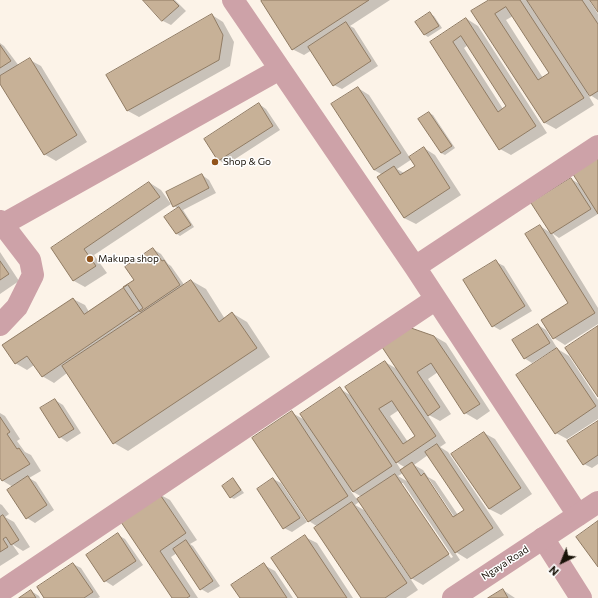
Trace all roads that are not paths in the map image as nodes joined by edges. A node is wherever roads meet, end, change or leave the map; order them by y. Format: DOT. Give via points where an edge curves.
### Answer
graph roads {
  1 [pos="233,0"];
  2 [pos="280,69"];
  3 [pos="598,146"];
  4 [pos="1,224"];
  5 [pos="415,267"];
  6 [pos="436,299"];
  7 [pos="0,325"];
  8 [pos="598,502"];
  9 [pos="578,515"];
  10 [pos="543,538"];
  11 [pos="0,592"];
  12 [pos="453,598"];
  13 [pos="581,598"];
  1 -- 2 [label="street"];
  2 -- 4 [label="street"];
  2 -- 5 [label="street"];
  3 -- 5 [label="street"];
  4 -- 7 [label="street" via="30,260 33,275 17,307"];
  5 -- 6 [label="street"];
  6 -- 9 [label="street"];
  6 -- 11 [label="street"];
  8 -- 9 [label="street, Ngaya Road"];
  9 -- 10 [label="street, Ngaya Road"];
  10 -- 12 [label="street, Ngaya Road"];
  10 -- 13 [label="street"];
}
